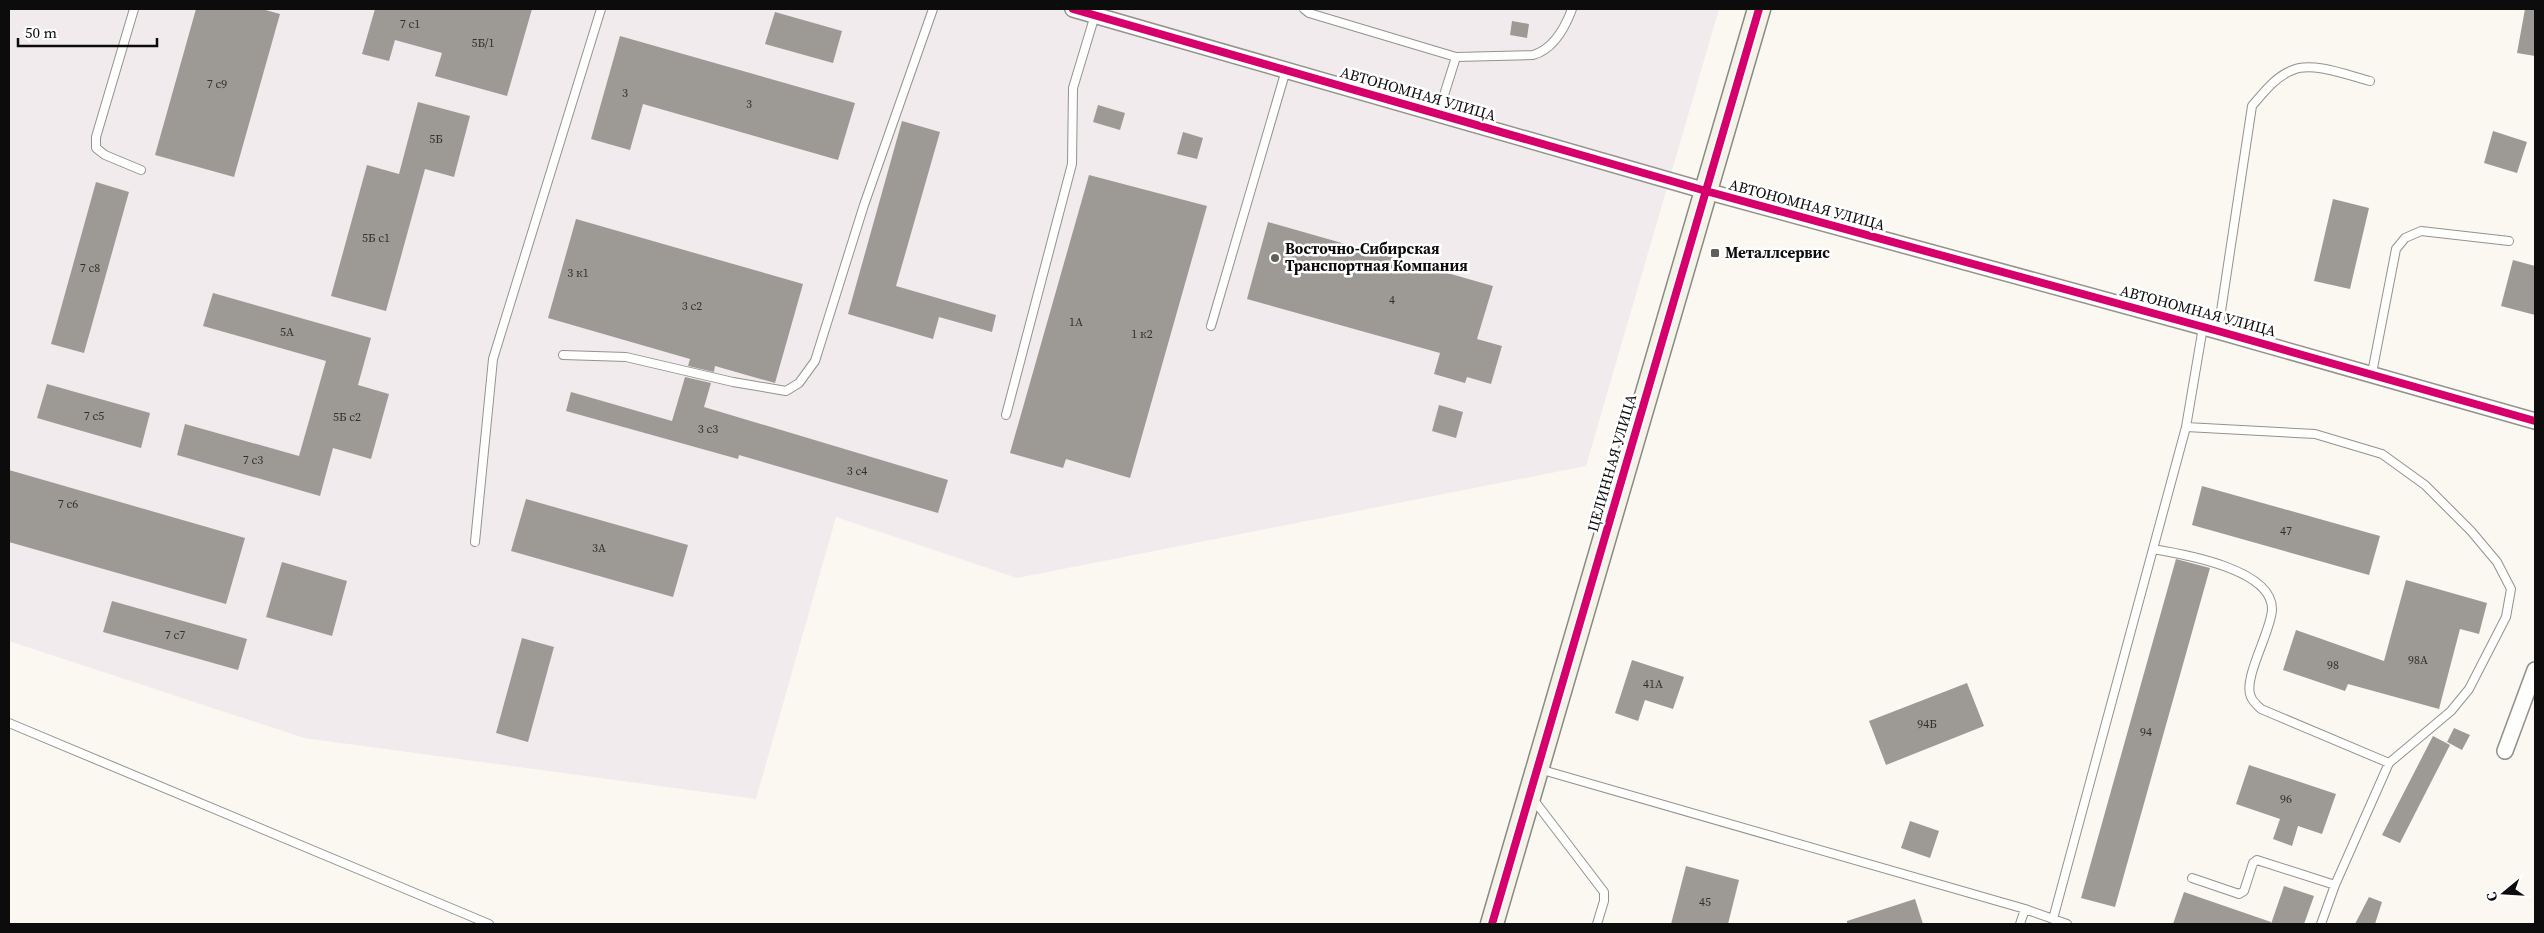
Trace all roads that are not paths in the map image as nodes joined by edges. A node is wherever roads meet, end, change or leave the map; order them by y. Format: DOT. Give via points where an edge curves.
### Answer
graph roads {
  1 [pos="134,9"];
  2 [pos="601,9"];
  3 [pos="933,9"];
  4 [pos="1073,9"];
  5 [pos="1304,9"];
  6 [pos="1572,9"];
  7 [pos="1759,9"];
  8 [pos="1095,15"];
  9 [pos="1456,57"];
  10 [pos="1286,70"];
  11 [pos="2370,81"];
  12 [pos="1438,114"];
  13 [pos="141,170"];
  14 [pos="1706,191"];
  15 [pos="2509,241"];
  16 [pos="1211,326"];
  17 [pos="2203,327"];
  18 [pos="2218,330"];
  19 [pos="563,354"];
  20 [pos="2372,373"];
  21 [pos="1006,415"];
  22 [pos="2535,421"];
  23 [pos="2186,427"];
  24 [pos="475,542"];
  25 [pos="2153,549"];
  26 [pos="2535,670"];
  27 [pos="9,723"];
  28 [pos="2505,751"];
  29 [pos="2389,763"];
  30 [pos="1537,768"];
  31 [pos="1529,795"];
  32 [pos="2192,878"];
  33 [pos="2335,885"];
  34 [pos="2025,910"];
  35 [pos="2053,919"];
  36 [pos="489,924"];
  37 [pos="1492,924"];
  38 [pos="1597,924"];
  39 [pos="2020,924"];
  40 [pos="2067,924"];
  41 [pos="2321,924"];
  1 -- 13 [label="lane" via="96,137 96,148"];
  2 -- 24 [label="lane" via="492,359"];
  3 -- 19 [label="lane" via="864,205 815,361 799,383 786,391 626,357"];
  4 -- 8 [label="street, АВТОНОМНАЯ УЛИЦА"];
  5 -- 9 [label="lane"];
  6 -- 9 [label="lane" via="1554,43 1544,51 1533,55"];
  7 -- 14 [label="street, ЦЕЛИННАЯ УЛИЦА"];
  8 -- 10 [label="street, АВТОНОМНАЯ УЛИЦА"];
  8 -- 21 [label="lane" via="1073,88 1072,164"];
  9 -- 12 [label="lane"];
  10 -- 12 [label="street, АВТОНОМНАЯ УЛИЦА"];
  10 -- 16 [label="lane"];
  11 -- 18 [label="lane" via="2321,68 2293,69 2270,86 2252,106"];
  12 -- 14 [label="street, АВТОНОМНАЯ УЛИЦА"];
  14 -- 17 [label="street, АВТОНОМНАЯ УЛИЦА"];
  14 -- 30 [label="street, ЦЕЛИННАЯ УЛИЦА"];
  15 -- 20 [label="lane" via="2421,231 2405,238 2396,249"];
  17 -- 18 [label="street, АВТОНОМНАЯ УЛИЦА"];
  17 -- 23 [label="lane"];
  18 -- 20 [label="street, АВТОНОМНАЯ УЛИЦА"];
  20 -- 22 [label="street, АВТОНОМНАЯ УЛИЦА"];
  23 -- 25 [label="lane"];
  23 -- 29 [label="lane" via="2315,434 2382,454 2432,492 2471,531 2505,576 2510,589 2506,617 2469,689 2451,711"];
  25 -- 29 [label="lane" via="2225,566 2258,584 2268,595 2272,610 2250,682 2251,696 2261,709"];
  25 -- 35 [label="lane"];
  26 -- 28 [label="street"];
  27 -- 36 [label="lane"];
  29 -- 33 [label="lane"];
  30 -- 31 [label="street, ЦЕЛИННАЯ УЛИЦА"];
  30 -- 34 [label="lane"];
  31 -- 37 [label="street, ЦЕЛИННАЯ УЛИЦА"];
  31 -- 38 [label="lane" via="1604,892"];
  32 -- 33 [label="lane" via="2239,894 2244,891 2257,860"];
  33 -- 41 [label="lane"];
  34 -- 35 [label="lane"];
  34 -- 39 [label="lane"];
  35 -- 40 [label="lane"];
}
